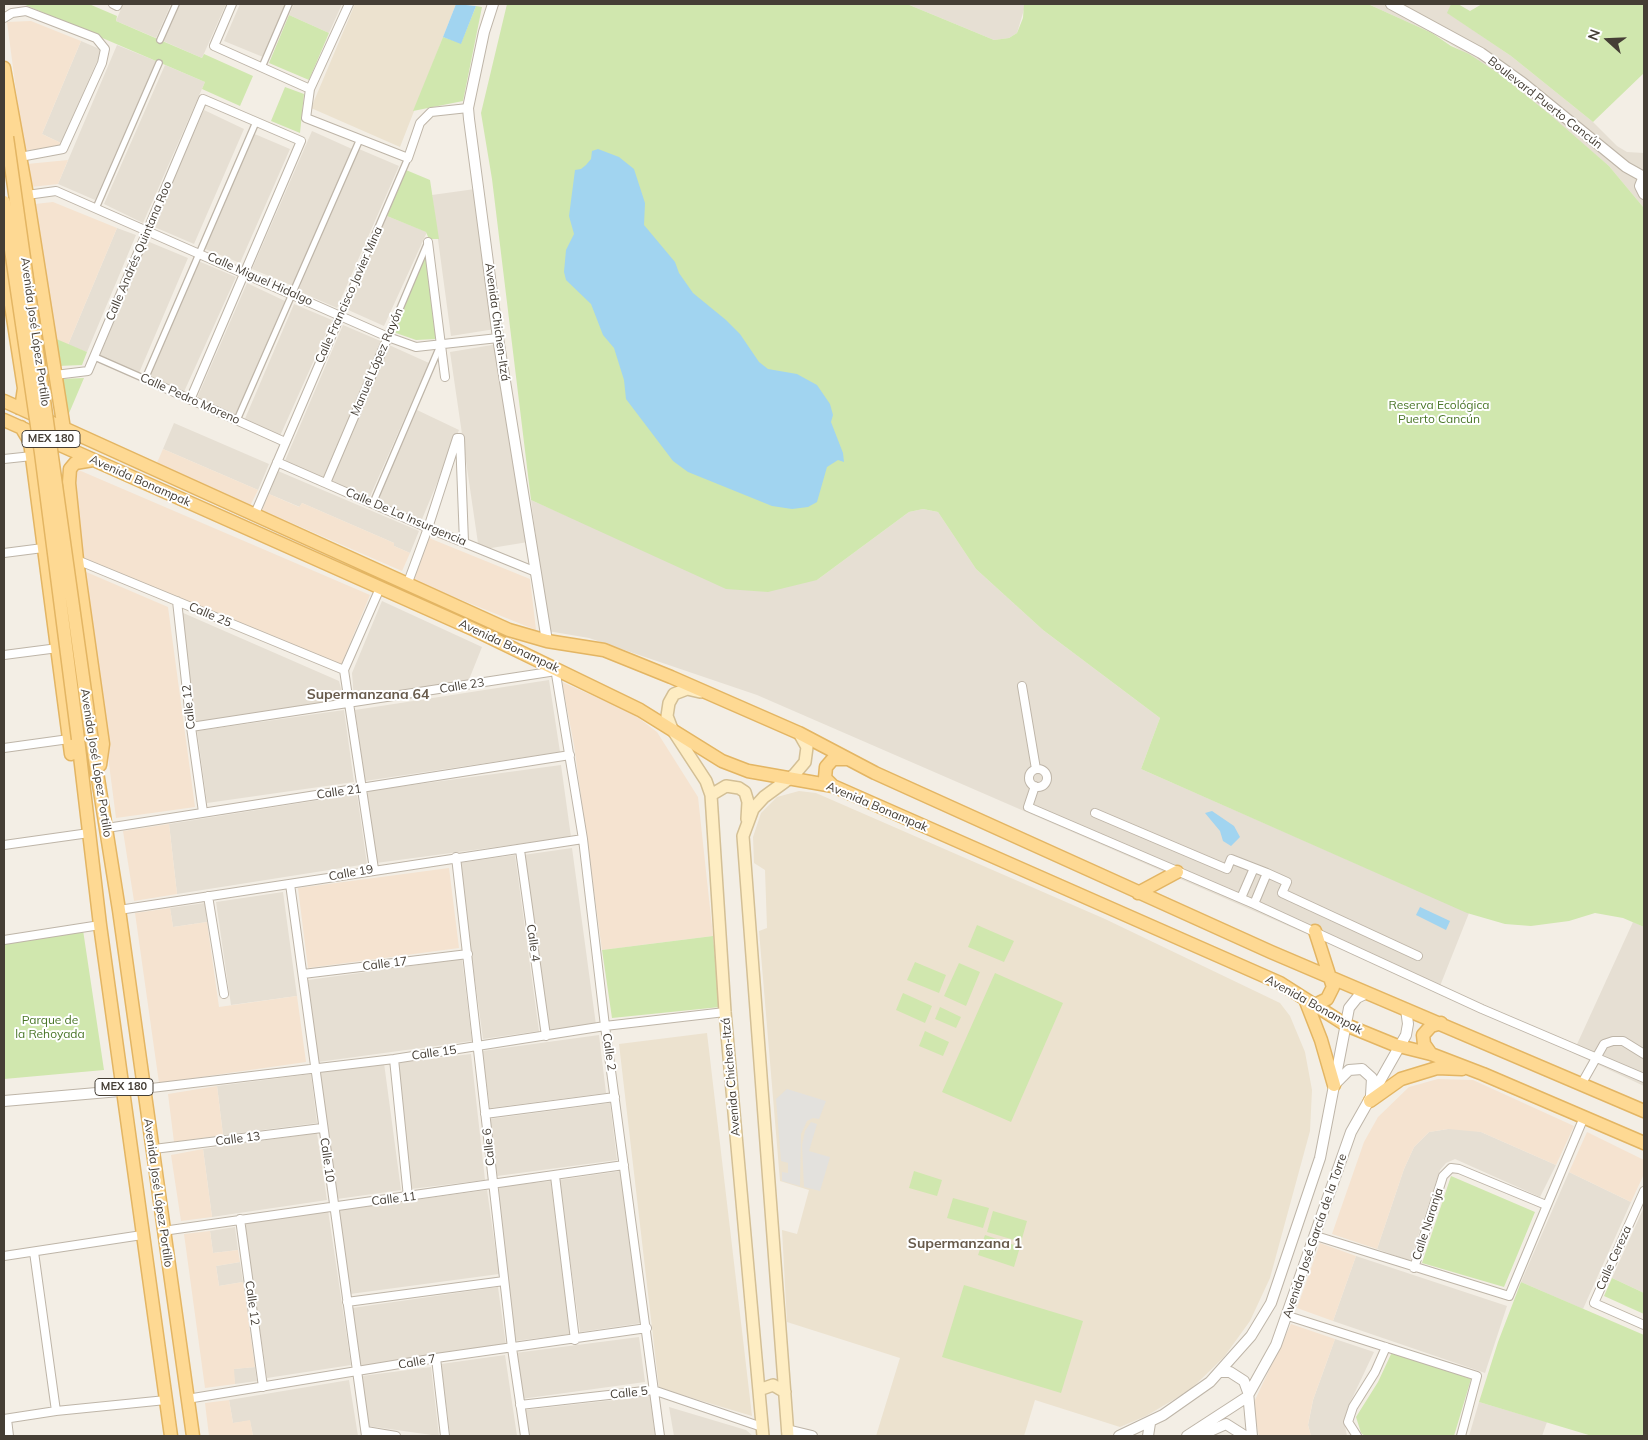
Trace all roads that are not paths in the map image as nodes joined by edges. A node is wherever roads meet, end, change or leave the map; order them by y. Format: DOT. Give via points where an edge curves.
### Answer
graph roads {
  1 [pos="176,4"];
  2 [pos="232,4"];
  3 [pos="290,4"];
  4 [pos="349,4"];
  5 [pos="493,4"];
  6 [pos="1391,4"];
  7 [pos="4,18"];
  8 [pos="160,40"];
  9 [pos="159,63"];
  10 [pos="4,68"];
  11 [pos="262,68"];
  12 [pos="4,88"];
  13 [pos="310,89"];
  14 [pos="468,108"];
  15 [pos="256,122"];
  16 [pos="360,139"];
  17 [pos="20,157"];
  18 [pos="408,158"];
  19 [pos="1644,176"];
  20 [pos="1644,194"];
  21 [pos="27,195"];
  22 [pos="4,202"];
  23 [pos="96,208"];
  24 [pos="147,230"];
  25 [pos="428,242"];
  26 [pos="200,252"];
  27 [pos="4,260"];
  28 [pos="244,272"];
  29 [pos="291,293"];
  30 [pos="340,316"];
  31 [pos="388,337"];
  32 [pos="498,338"];
  33 [pos="440,346"];
  34 [pos="94,357"];
  35 [pos="22,374"];
  36 [pos="54,374"];
  37 [pos="445,376"];
  38 [pos="145,379"];
  39 [pos="190,400"];
  40 [pos="4,401"];
  41 [pos="19,408"];
  42 [pos="4,420"];
  43 [pos="237,420"];
  44 [pos="21,427"];
  45 [pos="64,429"];
  46 [pos="285,442"];
  47 [pos="32,456"];
  48 [pos="4,460"];
  49 [pos="95,460"];
  50 [pos="277,462"];
  51 [pos="69,483"];
  52 [pos="326,483"];
  53 [pos="35,487"];
  54 [pos="373,503"];
  55 [pos="254,516"];
  56 [pos="428,528"];
  57 [pos="464,542"];
  58 [pos="43,548"];
  59 [pos="4,553"];
  60 [pos="77,560"];
  61 [pos="536,572"];
  62 [pos="407,585"];
  63 [pos="380,588"];
  64 [pos="177,601"];
  65 [pos="547,641"];
  66 [pos="58,648"];
  67 [pos="4,655"];
  68 [pos="344,670"];
  69 [pos="556,670"];
  70 [pos="1022,686"];
  71 [pos="706,694"];
  72 [pos="350,705"];
  73 [pos="190,727"];
  74 [pos="672,729"];
  75 [pos="799,733"];
  76 [pos="73,739"];
  77 [pos="4,748"];
  78 [pos="570,755"];
  79 [pos="846,759"];
  80 [pos="1036,769"];
  81 [pos="99,772"];
  82 [pos="788,779"];
  83 [pos="832,786"];
  84 [pos="1035,786"];
  85 [pos="363,789"];
  86 [pos="711,794"];
  87 [pos="203,812"];
  88 [pos="1095,813"];
  89 [pos="747,822"];
  90 [pos="107,828"];
  91 [pos="89,832"];
  92 [pos="583,839"];
  93 [pos="4,844"];
  94 [pos="520,850"];
  95 [pos="456,857"];
  96 [pos="1254,868"];
  97 [pos="374,869"];
  98 [pos="1177,872"];
  99 [pos="1267,873"];
  100 [pos="290,884"];
  101 [pos="1138,893"];
  102 [pos="208,896"];
  103 [pos="1240,898"];
  104 [pos="1254,904"];
  105 [pos="119,910"];
  106 [pos="100,925"];
  107 [pos="1315,931"];
  108 [pos="4,940"];
  109 [pos="468,954"];
  110 [pos="1418,956"];
  111 [pos="302,974"];
  112 [pos="1329,976"];
  113 [pos="1367,993"];
  114 [pos="224,994"];
  115 [pos="1310,1002"];
  116 [pos="1406,1010"];
  117 [pos="725,1012"];
  118 [pos="1441,1023"];
  119 [pos="1346,1025"];
  120 [pos="605,1026"];
  121 [pos="546,1036"];
  122 [pos="1401,1046"];
  123 [pos="479,1047"];
  124 [pos="1431,1054"];
  125 [pos="1644,1054"];
  126 [pos="1596,1056"];
  127 [pos="394,1059"];
  128 [pos="314,1067"];
  129 [pos="1472,1069"];
  130 [pos="1644,1078"];
  131 [pos="1582,1083"];
  132 [pos="1334,1085"];
  133 [pos="143,1089"];
  134 [pos="124,1092"];
  135 [pos="615,1097"];
  136 [pos="4,1101"];
  137 [pos="1370,1101"];
  138 [pos="1644,1111"];
  139 [pos="485,1114"];
  140 [pos="1584,1117"];
  141 [pos="322,1128"];
  142 [pos="1644,1144"];
  143 [pos="154,1149"];
  144 [pos="624,1164"];
  145 [pos="555,1176"];
  146 [pos="492,1184"];
  147 [pos="1644,1191"];
  148 [pos="408,1197"];
  149 [pos="334,1206"];
  150 [pos="1546,1206"];
  151 [pos="240,1219"];
  152 [pos="163,1231"];
  153 [pos="142,1235"];
  154 [pos="1316,1236"];
  155 [pos="34,1252"];
  156 [pos="4,1256"];
  157 [pos="1414,1268"];
  158 [pos="504,1281"];
  159 [pos="347,1302"];
  160 [pos="1288,1316"];
  161 [pos="1644,1325"];
  162 [pos="647,1328"];
  163 [pos="575,1340"];
  164 [pos="1386,1347"];
  165 [pos="512,1348"];
  166 [pos="436,1358"];
  167 [pos="357,1372"];
  168 [pos="1219,1372"];
  169 [pos="263,1387"];
  170 [pos="653,1390"];
  171 [pos="759,1390"];
  172 [pos="785,1392"];
  173 [pos="1247,1397"];
  174 [pos="187,1399"];
  175 [pos="166,1400"];
  176 [pos="520,1406"];
  177 [pos="56,1411"];
  178 [pos="5,1419"];
  179 [pos="1150,1423"];
  180 [pos="762,1432"];
  181 [pos="788,1433"];
  182 [pos="366,1434"];
  183 [pos="9,1436"];
  184 [pos="171,1436"];
  185 [pos="193,1436"];
  186 [pos="396,1436"];
  187 [pos="445,1436"];
  188 [pos="525,1436"];
  189 [pos="660,1436"];
  190 [pos="812,1436"];
  191 [pos="1119,1436"];
  192 [pos="1148,1436"];
  193 [pos="1187,1436"];
  194 [pos="1199,1436"];
  195 [pos="1245,1436"];
  196 [pos="1252,1436"];
  197 [pos="1357,1436"];
  198 [pos="1461,1436"];
  1 -- 8 [label="street"];
  2 -- 11 [label="street" via="214,46"];
  3 -- 11 [label="street"];
  4 -- 13 [label="street"];
  5 -- 14 [label="street, Avenida Chichen-Itzá"];
  6 -- 19 [label="street, Boulevard Puerto Cancún" via="1481,53 1523,82 1626,167"];
  7 -- 17 [label="street" via="26,11 96,38 104,49 102,63 63,149"];
  9 -- 23 [label="street"];
  10 -- 17 [label="main road"];
  11 -- 13 [label="street"];
  12 -- 81 [label="main road, Avenida José López Portillo / MEX 180, bridge" via="7,137"];
  13 -- 16 [label="street" via="306,118"];
  14 -- 18 [label="street, Calle Francisco Javier Mina" via="431,112 420,123"];
  14 -- 32 [label="street, Avenida Chichen-Itzá"];
  15 -- 24 [label="street, Calle Andrés Quintana Roo" via="203,99"];
  15 -- 26 [label="street"];
  15 -- 28 [label="street" via="301,141"];
  16 -- 18 [label="street"];
  16 -- 29 [label="street"];
  17 -- 21 [label="main road"];
  18 -- 30 [label="street, Calle Francisco Javier Mina"];
  19 -- 20 [label="street" via="1640,186"];
  21 -- 23 [label="street, Calle Miguel Hidalgo" via="56,191"];
  21 -- 36 [label="main road"];
  22 -- 76 [label="main road, Avenida José López Portillo / MEX 180, bridge" via="41,453"];
  23 -- 24 [label="street, Calle Miguel Hidalgo"];
  24 -- 26 [label="street, Calle Miguel Hidalgo"];
  24 -- 34 [label="street, Calle Andrés Quintana Roo"];
  25 -- 31 [label="street, Manuel López Rayón"];
  25 -- 33 [label="street"];
  26 -- 28 [label="street, Calle Miguel Hidalgo"];
  26 -- 38 [label="street"];
  27 -- 35 [label="main road"];
  28 -- 29 [label="street, Calle Miguel Hidalgo"];
  28 -- 39 [label="street"];
  29 -- 30 [label="street, Calle Miguel Hidalgo"];
  29 -- 43 [label="street"];
  30 -- 31 [label="street, Calle Miguel Hidalgo"];
  30 -- 46 [label="street, Calle Francisco Javier Mina"];
  31 -- 33 [label="street, Calle Miguel Hidalgo" via="416,347"];
  31 -- 52 [label="street, Manuel López Rayón"];
  32 -- 33 [label="street, Calle Miguel Hidalgo"];
  32 -- 61 [label="street, Avenida Chichen-Itzá"];
  33 -- 37 [label="street"];
  33 -- 54 [label="street"];
  34 -- 36 [label="street, Calle Andrés Quintana Roo" via="88,371"];
  34 -- 38 [label="street, Calle Pedro Moreno"];
  35 -- 36 [label="main road" via="26,380 39,384"];
  35 -- 41 [label="main road" via="24,395"];
  36 -- 45 [label="main road"];
  38 -- 39 [label="street, Calle Pedro Moreno"];
  39 -- 43 [label="street, Calle Pedro Moreno"];
  40 -- 41 [label="main road, Avenida Bonampak"];
  41 -- 45 [label="main road, Avenida Bonampak"];
  42 -- 44 [label="main road, Avenida Bonampak"];
  43 -- 46 [label="street, Calle Pedro Moreno"];
  44 -- 47 [label="main road" via="30,442"];
  44 -- 49 [label="main road, Avenida Bonampak"];
  45 -- 55 [label="main road, Avenida Bonampak"];
  46 -- 50 [label="street, Calle Francisco Javier Mina"];
  47 -- 48 [label="street"];
  47 -- 53 [label="main road"];
  49 -- 51 [label="main road" via="75,463 70,469"];
  49 -- 63 [label="main road, Avenida Bonampak"];
  50 -- 52 [label="street, Calle De La Insurgencia"];
  50 -- 55 [label="street, Calle Francisco Javier Mina"];
  51 -- 53 [label="main road" via="60,471 50,470 41,475"];
  51 -- 60 [label="main road"];
  52 -- 54 [label="street, Calle De La Insurgencia"];
  53 -- 58 [label="main road"];
  54 -- 56 [label="street, Calle De La Insurgencia"];
  55 -- 62 [label="main road, Avenida Bonampak"];
  56 -- 57 [label="street, Calle De La Insurgencia"];
  56 -- 57 [label="street" via="457,438 460,438"];
  56 -- 62 [label="street"];
  57 -- 61 [label="street, Calle De La Insurgencia"];
  58 -- 59 [label="street"];
  58 -- 66 [label="main road"];
  60 -- 64 [label="street, Calle 25"];
  60 -- 81 [label="main road" via="103,744"];
  61 -- 65 [label="street, Avenida Chichen-Itzá"];
  62 -- 65 [label="main road, Avenida Bonampak" via="509,630"];
  63 -- 68 [label="street"];
  63 -- 69 [label="main road, Avenida Bonampak"];
  64 -- 68 [label="street, Calle 25"];
  64 -- 73 [label="street, Calle 12"];
  65 -- 71 [label="main road, Avenida Bonampak" via="604,650"];
  66 -- 67 [label="street"];
  66 -- 76 [label="main road"];
  68 -- 72 [label="street"];
  69 -- 72 [label="street, Calle 23"];
  69 -- 74 [label="main road, Avenida Bonampak"];
  69 -- 78 [label="street, Calle 2"];
  70 -- 80 [label="street"];
  71 -- 74 [label="main road" via="687,689 674,694 667,708"];
  71 -- 75 [label="main road, Avenida Bonampak"];
  72 -- 73 [label="street, Calle 23"];
  72 -- 85 [label="street"];
  73 -- 87 [label="street, Calle 12"];
  74 -- 82 [label="main road, Avenida Bonampak" via="722,761 748,772"];
  74 -- 86 [label="main road, Avenida Chichen-Itzá" via="698,766"];
  75 -- 79 [label="main road, Avenida Bonampak"];
  75 -- 82 [label="main road" via="806,742 807,757 802,767"];
  76 -- 77 [label="street"];
  76 -- 91 [label="main road, Avenida José López Portillo / MEX 180" via="82,774"];
  78 -- 85 [label="street, Calle 21"];
  78 -- 92 [label="street, Calle 2"];
  79 -- 83 [label="main road" via="833,759 826,767 825,778"];
  79 -- 101 [label="main road, Avenida Bonampak"];
  80 -- 84 [label="street" via="1029,777"];
  80 -- 84 [label="street" via="1045,771 1047,776 1044,785"];
  81 -- 90 [label="main road, Avenida José López Portillo / MEX 180"];
  82 -- 83 [label="main road, Avenida Bonampak"];
  82 -- 89 [label="main road" via="764,797"];
  83 -- 115 [label="main road, Avenida Bonampak" via="1280,983"];
  84 -- 98 [label="street" via="1028,807"];
  85 -- 87 [label="street, Calle 21"];
  85 -- 97 [label="street"];
  86 -- 89 [label="main road" via="730,785 745,792"];
  86 -- 117 [label="main road, Avenida Chichen-Itzá"];
  87 -- 90 [label="street, Calle 21"];
  88 -- 96 [label="street" via="1227,869 1231,859"];
  89 -- 172 [label="main road" via="743,836"];
  90 -- 105 [label="main road, Avenida José López Portillo / MEX 180"];
  91 -- 93 [label="street"];
  91 -- 106 [label="main road, Avenida José López Portillo / MEX 180"];
  92 -- 94 [label="street, Calle 19"];
  92 -- 120 [label="street, Calle 2"];
  94 -- 95 [label="street, Calle 19"];
  94 -- 121 [label="street, Calle 4"];
  95 -- 97 [label="street, Calle 19"];
  95 -- 109 [label="street, Calle 6"];
  96 -- 99 [label="street"];
  96 -- 103 [label="street"];
  97 -- 100 [label="street, Calle 19"];
  98 -- 101 [label="main road"];
  98 -- 103 [label="street"];
  99 -- 104 [label="street"];
  99 -- 110 [label="street" via="1287,882 1282,894"];
  100 -- 102 [label="street, Calle 19"];
  100 -- 111 [label="street, Calle 10"];
  101 -- 112 [label="main road, Avenida Bonampak"];
  102 -- 105 [label="street, Calle 19"];
  102 -- 114 [label="street"];
  103 -- 104 [label="street"];
  104 -- 107 [label="street"];
  105 -- 133 [label="main road, Avenida José López Portillo / MEX 180"];
  106 -- 108 [label="street"];
  106 -- 134 [label="main road, Avenida José López Portillo / MEX 180"];
  107 -- 112 [label="main road"];
  107 -- 126 [label="street" via="1482,1009"];
  109 -- 111 [label="street, Calle 17"];
  109 -- 123 [label="street, Calle 6"];
  111 -- 128 [label="street, Calle 10"];
  112 -- 113 [label="main road, Avenida Bonampak"];
  112 -- 115 [label="main road" via="1331,994 1327,999"];
  113 -- 116 [label="main road, Avenida Bonampak"];
  113 -- 119 [label="street, Avenida José García de la Torre" via="1351,1004"];
  115 -- 119 [label="main road, Avenida Bonampak"];
  115 -- 132 [label="main road"];
  116 -- 118 [label="main road, Avenida Bonampak"];
  116 -- 122 [label="street, Avenida José García de la Torre" via="1408,1024"];
  117 -- 120 [label="street, Calle 15"];
  117 -- 171 [label="main road, Avenida Chichen-Itzá"];
  118 -- 124 [label="main road" via="1431,1026 1423,1035 1424,1044"];
  118 -- 131 [label="main road, Avenida Bonampak"];
  119 -- 122 [label="main road, Avenida Bonampak"];
  119 -- 132 [label="street, Avenida José García de la Torre"];
  120 -- 121 [label="street, Calle 15"];
  120 -- 135 [label="street, Calle 2"];
  121 -- 123 [label="street, Calle 15"];
  122 -- 124 [label="main road, Avenida Bonampak"];
  122 -- 137 [label="street, Avenida José García de la Torre"];
  123 -- 127 [label="street, Calle 15"];
  123 -- 139 [label="street, Calle 6"];
  124 -- 129 [label="main road, Avenida Bonampak"];
  125 -- 126 [label="street" via="1623,1041 1613,1041 1604,1044"];
  126 -- 130 [label="street"];
  126 -- 131 [label="street"];
  127 -- 128 [label="street, Calle 15"];
  127 -- 148 [label="street"];
  128 -- 133 [label="street, Calle 15"];
  128 -- 141 [label="street, Calle 10"];
  129 -- 137 [label="main road" via="1436,1068 1401,1079"];
  129 -- 140 [label="main road, Avenida Bonampak"];
  131 -- 138 [label="main road, Avenida Bonampak"];
  132 -- 137 [label="street" via="1349,1070 1362,1070 1372,1078"];
  132 -- 168 [label="street, Avenida José García de la Torre" via="1320,1158 1271,1303 1251,1336"];
  133 -- 134 [label="street"];
  133 -- 143 [label="main road, Avenida José López Portillo / MEX 180"];
  134 -- 136 [label="street"];
  134 -- 153 [label="main road, Avenida José López Portillo / MEX 180"];
  135 -- 139 [label="street"];
  135 -- 144 [label="street, Calle 2"];
  137 -- 154 [label="street, Avenida José García de la Torre" via="1351,1132"];
  139 -- 146 [label="street, Calle 6"];
  140 -- 142 [label="main road, Avenida Bonampak"];
  140 -- 150 [label="street, Calle Naranja"];
  141 -- 143 [label="street, Calle 13"];
  141 -- 149 [label="street, Calle 10"];
  143 -- 152 [label="main road, Avenida José López Portillo / MEX 180"];
  144 -- 145 [label="street, Calle 11"];
  144 -- 162 [label="street, Calle 2"];
  145 -- 146 [label="street, Calle 11"];
  145 -- 163 [label="street"];
  146 -- 148 [label="street, Calle 11"];
  146 -- 158 [label="street, Calle 6"];
  147 -- 161 [label="street, Calle Cereza" via="1594,1302"];
  148 -- 149 [label="street, Calle 11"];
  149 -- 151 [label="street, Calle 11"];
  149 -- 159 [label="street, Calle 10"];
  150 -- 157 [label="street, Calle Naranja" via="1509,1296"];
  150 -- 157 [label="street, Calle Naranja" via="1451,1168 1443,1176"];
  151 -- 152 [label="street, Calle 11"];
  151 -- 169 [label="street, Calle 12"];
  152 -- 174 [label="main road, Avenida José López Portillo / MEX 180"];
  153 -- 155 [label="street"];
  153 -- 175 [label="main road, Avenida José López Portillo / MEX 180"];
  154 -- 157 [label="street, Calle Naranja"];
  154 -- 160 [label="street, Avenida José García de la Torre"];
  155 -- 156 [label="street"];
  155 -- 177 [label="street"];
  158 -- 159 [label="street"];
  158 -- 165 [label="street, Calle 6"];
  159 -- 167 [label="street, Calle 10"];
  160 -- 164 [label="street"];
  160 -- 173 [label="street, Avenida José García de la Torre"];
  162 -- 163 [label="street, Calle 7"];
  162 -- 170 [label="street, Calle 2"];
  163 -- 165 [label="street, Calle 7"];
  164 -- 197 [label="street" via="1348,1422"];
  164 -- 198 [label="street" via="1476,1376"];
  165 -- 166 [label="street, Calle 7"];
  165 -- 176 [label="street, Calle 6"];
  166 -- 167 [label="street, Calle 7"];
  166 -- 187 [label="street"];
  167 -- 169 [label="street, Calle 7"];
  167 -- 182 [label="street, Calle 10"];
  168 -- 173 [label="street" via="1230,1372 1240,1377 1246,1386"];
  168 -- 179 [label="street, Avenida José García de la Torre" via="1210,1382"];
  169 -- 174 [label="street, Calle 7"];
  170 -- 176 [label="street, Calle 5"];
  170 -- 180 [label="street, Calle 5"];
  170 -- 189 [label="street, Calle 2"];
  171 -- 172 [label="main road" via="773,1385"];
  171 -- 180 [label="main road, Avenida Chichen-Itzá"];
  172 -- 181 [label="main road"];
  173 -- 193 [label="street, Avenida José García de la Torre"];
  173 -- 196 [label="street"];
  174 -- 185 [label="main road, Avenida José López Portillo / MEX 180"];
  175 -- 177 [label="street"];
  175 -- 184 [label="main road, Avenida José López Portillo / MEX 180"];
  176 -- 188 [label="street, Calle 6"];
  177 -- 178 [label="street"];
  178 -- 183 [label="street"];
  179 -- 191 [label="street, Avenida José García de la Torre"];
  179 -- 192 [label="street"];
  181 -- 190 [label="street"];
  182 -- 186 [label="street"];
  194 -- 195 [label="street" via="1226,1424"];
}
